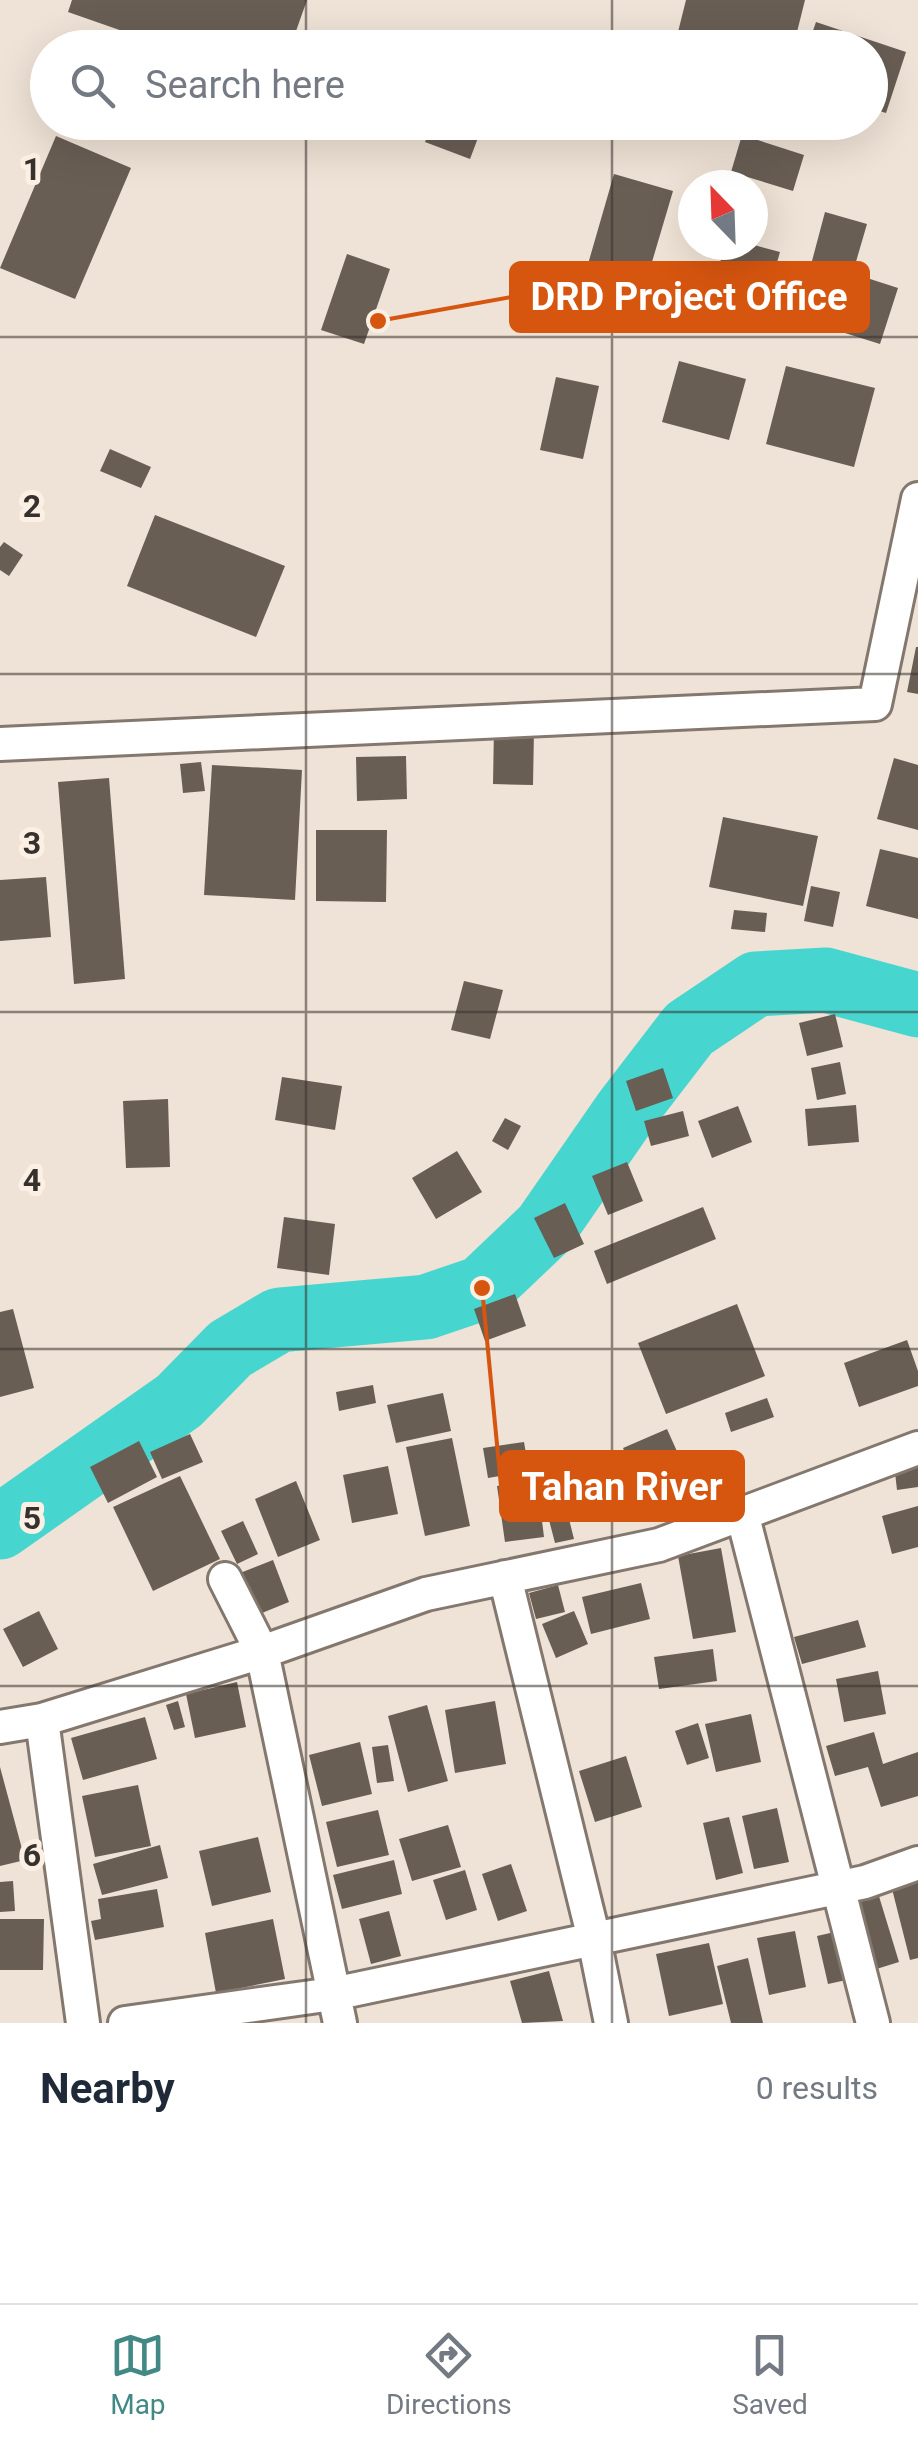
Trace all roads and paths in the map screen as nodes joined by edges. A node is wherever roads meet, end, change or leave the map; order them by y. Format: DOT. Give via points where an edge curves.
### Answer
graph roads {
  1 [pos="918,499"];
  2 [pos="0,744"];
  3 [pos="918,1448"];
  4 [pos="742,1513"];
  5 [pos="505,1577"];
  6 [pos="225,1579"];
  7 [pos="262,1652"];
  8 [pos="42,1720"];
  9 [pos="0,1727"];
  10 [pos="918,1864"];
  11 [pos="838,1888"];
  12 [pos="594,1939"];
  13 [pos="337,2009"];
  14 [pos="83,2023"];
  15 [pos="125,2023"];
  16 [pos="611,2023"];
  17 [pos="873,2023"];
  1 -- 2 [label="street" via="874,704"];
  3 -- 4 [label="street"];
  4 -- 5 [label="street" via="659,1544"];
  4 -- 11 [label="street"];
  5 -- 7 [label="street" via="426,1594"];
  5 -- 12 [label="street"];
  6 -- 7 [label="street"];
  7 -- 8 [label="street"];
  7 -- 13 [label="street"];
  8 -- 9 [label="street"];
  8 -- 14 [label="street"];
  10 -- 11 [label="street"];
  11 -- 12 [label="street"];
  11 -- 17 [label="street"];
  12 -- 13 [label="street"];
  12 -- 16 [label="street"];
  13 -- 15 [label="street"];
}
